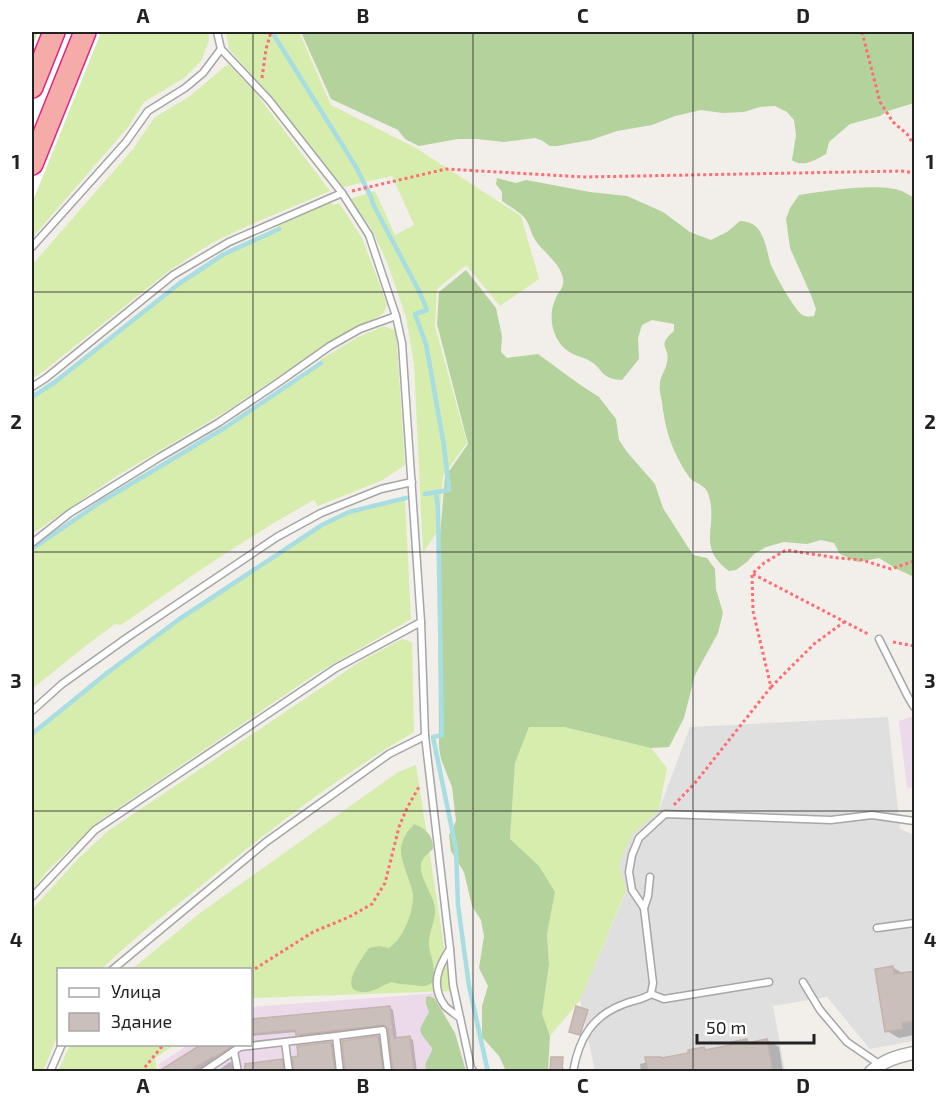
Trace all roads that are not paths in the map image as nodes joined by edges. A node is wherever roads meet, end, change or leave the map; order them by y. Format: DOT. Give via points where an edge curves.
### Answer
graph roads {
  1 [pos="54,32"];
  2 [pos="85,32"];
  3 [pos="217,32"];
  4 [pos="221,49"];
  5 [pos="32,87"];
  6 [pos="32,164"];
  7 [pos="342,194"];
  8 [pos="32,247"];
  9 [pos="396,316"];
  10 [pos="32,387"];
  11 [pos="411,482"];
  12 [pos="32,543"];
  13 [pos="421,622"];
  14 [pos="879,639"];
  15 [pos="915,707"];
  16 [pos="32,711"];
  17 [pos="425,736"];
  18 [pos="915,821"];
  19 [pos="650,877"];
  20 [pos="32,897"];
  21 [pos="644,909"];
  22 [pos="915,923"];
  23 [pos="877,928"];
  24 [pos="450,949"];
  25 [pos="113,968"];
  26 [pos="769,982"];
  27 [pos="803,982"];
  28 [pos="651,994"];
  29 [pos="460,1018"];
  30 [pos="336,1036"];
  31 [pos="285,1042"];
  32 [pos="61,1046"];
  33 [pos="249,1046"];
  34 [pos="252,1046"];
  35 [pos="234,1051"];
  36 [pos="915,1053"];
  37 [pos="875,1068"];
  38 [pos="50,1071"];
  39 [pos="203,1071"];
  40 [pos="238,1071"];
  41 [pos="289,1071"];
  42 [pos="340,1071"];
  43 [pos="388,1071"];
  44 [pos="474,1071"];
  45 [pos="573,1071"];
  1 -- 5 [label="highway"];
  2 -- 6 [label="highway"];
  3 -- 4 [label="lane"];
  4 -- 7 [label="lane" via="261,91"];
  4 -- 8 [label="lane" via="203,73 148,111 126,142"];
  7 -- 9 [label="lane" via="369,235"];
  7 -- 10 [label="lane" via="229,242 173,275"];
  9 -- 11 [label="lane" via="402,343"];
  9 -- 12 [label="lane" via="360,329 330,346 218,423 70,513"];
  11 -- 13 [label="lane"];
  11 -- 16 [label="lane" via="381,489 321,513 277,537 128,637 62,684"];
  13 -- 17 [label="lane"];
  13 -- 20 [label="lane" via="336,668 95,830"];
  14 -- 15 [label="lane"];
  17 -- 24 [label="lane"];
  17 -- 25 [label="lane" via="389,754 266,842"];
  18 -- 21 [label="lane" via="873,815 831,820 665,814 639,838 628,872 632,890"];
  19 -- 21 [label="lane"];
  21 -- 28 [label="lane"];
  22 -- 23 [label="lane"];
  24 -- 29 [label="lane"];
  24 -- 29 [label="lane" via="438,970 437,990 445,1007"];
  26 -- 28 [label="lane" via="664,999"];
  27 -- 37 [label="lane" via="820,1010"];
  28 -- 45 [label="lane" via="596,1020 576,1056"];
  29 -- 44 [label="lane"];
  30 -- 31 [label="lane"];
  30 -- 42 [label="lane"];
  30 -- 43 [label="lane" via="383,1030"];
  31 -- 34 [label="lane"];
  31 -- 41 [label="lane"];
  32 -- 38 [label="lane"];
  33 -- 35 [label="lane"];
  35 -- 39 [label="lane"];
  35 -- 40 [label="lane"];
  36 -- 37 [label="street" via="895,1056"];
}
